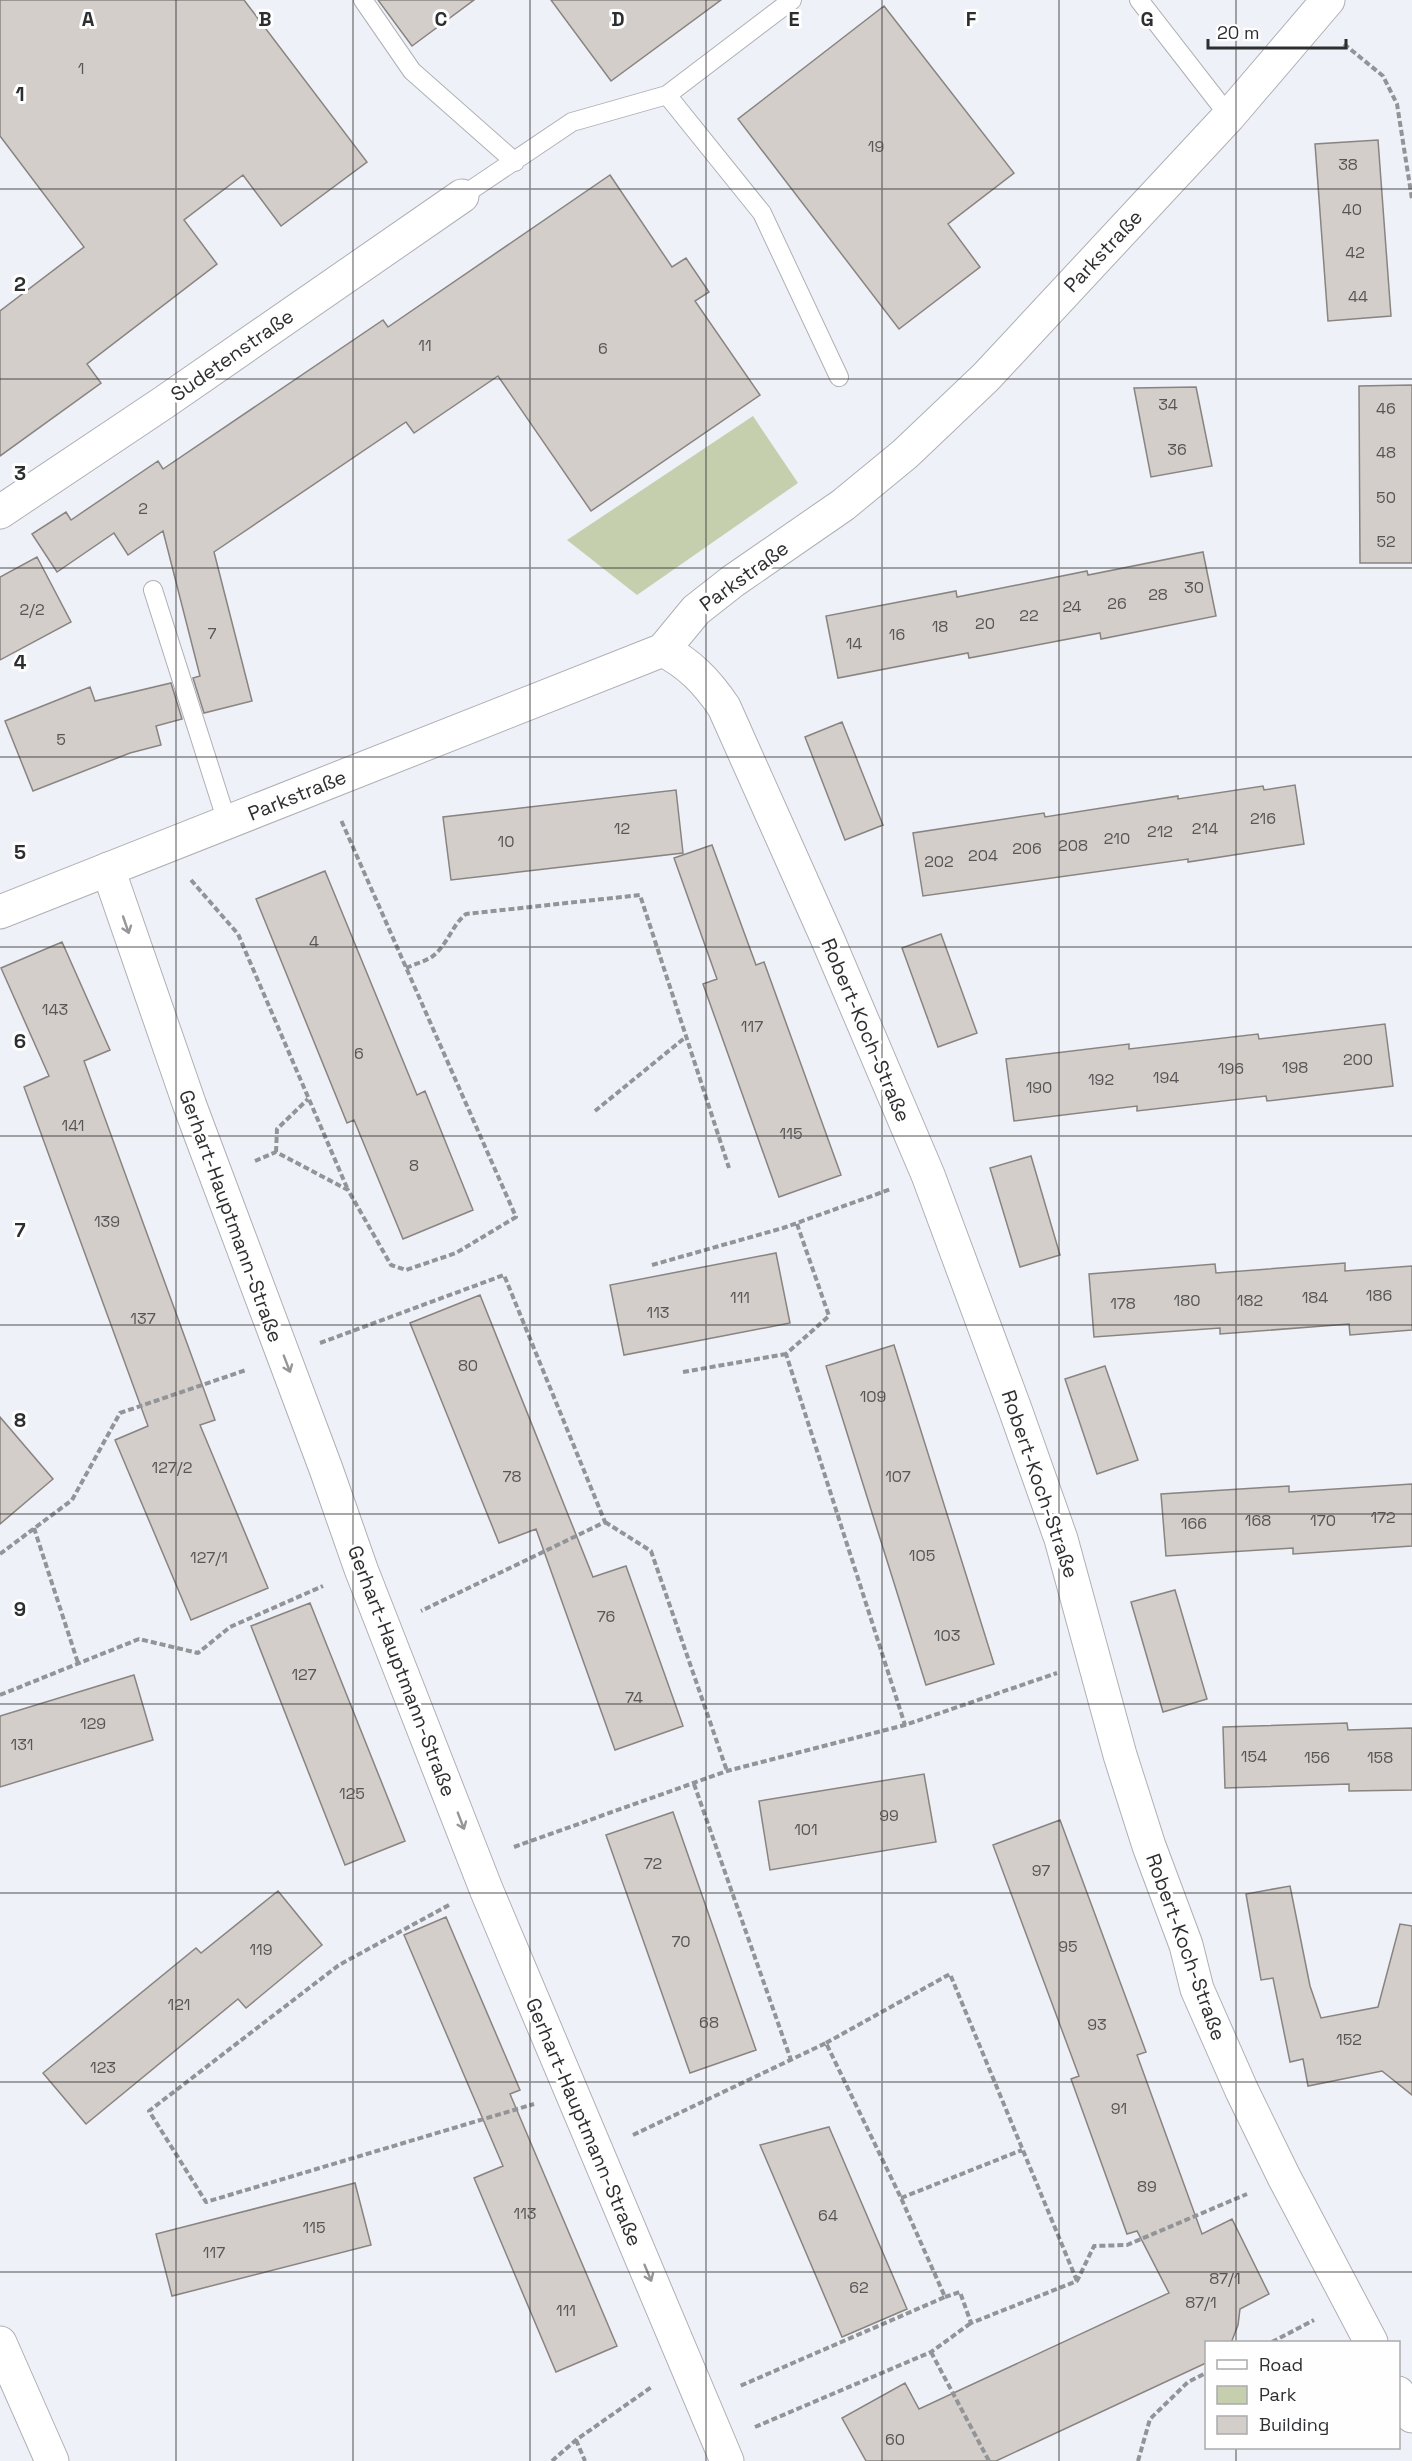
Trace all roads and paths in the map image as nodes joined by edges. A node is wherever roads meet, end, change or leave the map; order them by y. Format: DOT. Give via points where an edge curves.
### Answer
graph roads {
  1 [pos="363,0"];
  2 [pos="792,0"];
  3 [pos="1139,0"];
  4 [pos="1321,9"];
  5 [pos="667,95"];
  6 [pos="1229,116"];
  7 [pos="515,162"];
  8 [pos="462,196"];
  9 [pos="1412,199"];
  10 [pos="839,377"];
  11 [pos="0,512"];
  12 [pos="153,590"];
  13 [pos="663,650"];
  14 [pos="325,784"];
  15 [pos="227,822"];
  16 [pos="162,848"];
  17 [pos="108,869"];
  18 [pos="0,912"];
  19 [pos="406,968"];
  20 [pos="687,1036"];
  21 [pos="308,1099"];
  22 [pos="595,1111"];
  23 [pos="276,1152"];
  24 [pos="729,1168"];
  25 [pos="928,1175"];
  26 [pos="217,1176"];
  27 [pos="348,1190"];
  28 [pos="796,1224"];
  29 [pos="652,1265"];
  30 [pos="786,1354"];
  31 [pos="284,1357"];
  32 [pos="682,1372"];
  33 [pos="606,1522"];
  34 [pos="34,1528"];
  35 [pos="0,1554"];
  36 [pos="361,1569"];
  37 [pos="385,1628"];
  38 [pos="1095,1660"];
  39 [pos="78,1663"];
  40 [pos="0,1695"];
  41 [pos="905,1725"];
  42 [pos="727,1771"];
  43 [pos="694,1784"];
  44 [pos="481,1875"];
  45 [pos="826,2043"];
  46 [pos="791,2060"];
  47 [pos="572,2092"];
  48 [pos="596,2150"];
  49 [pos="1022,2150"];
  50 [pos="1284,2177"];
  51 [pos="901,2198"];
  52 [pos="1077,2281"];
  53 [pos="945,2297"];
  54 [pos="1349,2302"];
  55 [pos="971,2323"];
  56 [pos="1276,2341"];
  57 [pos="1370,2341"];
  58 [pos="0,2343"];
  59 [pos="931,2352"];
  60 [pos="685,2364"];
  61 [pos="1205,2374"];
  62 [pos="1400,2396"];
  63 [pos="701,2402"];
  64 [pos="1412,2416"];
  65 [pos="576,2440"];
  66 [pos="723,2452"];
  67 [pos="52,2461"];
  68 [pos="552,2461"];
  69 [pos="585,2461"];
  70 [pos="989,2461"];
  71 [pos="1138,2461"];
  1 -- 7 [label="lane" via="412,71"];
  2 -- 5 [label="lane"];
  3 -- 6 [label="lane"];
  4 -- 6 [label="street, Parkstraße"];
  4 -- 9 [label="path" via="1383,75 1397,104"];
  5 -- 7 [label="lane" via="572,122"];
  5 -- 10 [label="lane" via="762,213"];
  6 -- 13 [label="street, Parkstraße" via="986,377 905,454 843,505 696,610"];
  7 -- 8 [label="lane"];
  8 -- 11 [label="street, Sudetenstraße"];
  12 -- 15 [label="lane"];
  13 -- 14 [label="street, Parkstraße"];
  13 -- 25 [label="street, Robert-Koch-Straße" via="694,669 724,707"];
  14 -- 15 [label="street, Parkstraße"];
  14 -- 19 [label="path"];
  15 -- 16 [label="street, Parkstraße"];
  16 -- 17 [label="street, Parkstraße"];
  16 -- 21 [label="path" via="238,934"];
  17 -- 18 [label="street, Parkstraße"];
  17 -- 26 [label="street, Gerhart-Hauptmann-Straße, one-way"];
  19 -- 20 [label="path" via="433,956 466,914 640,895"];
  19 -- 27 [label="path" via="516,1217 456,1253 406,1270 392,1265"];
  20 -- 22 [label="path"];
  20 -- 24 [label="path"];
  21 -- 23 [label="path" via="277,1129"];
  21 -- 27 [label="path"];
  23 -- 26 [label="path"];
  23 -- 27 [label="path"];
  25 -- 28 [label="path"];
  25 -- 38 [label="street, Robert-Koch-Straße" via="1061,1539"];
  26 -- 31 [label="street, Gerhart-Hauptmann-Straße"];
  28 -- 29 [label="path"];
  28 -- 30 [label="path" via="829,1316"];
  30 -- 32 [label="path"];
  30 -- 41 [label="path"];
  31 -- 33 [label="path" via="504,1275"];
  31 -- 34 [label="path" via="120,1413 72,1500"];
  31 -- 36 [label="street, Gerhart-Hauptmann-Straße, one-way"];
  33 -- 37 [label="path"];
  33 -- 42 [label="path" via="651,1551"];
  34 -- 35 [label="path"];
  34 -- 39 [label="path"];
  36 -- 37 [label="street, Gerhart-Hauptmann-Straße"];
  36 -- 39 [label="path" via="230,1627 198,1653 138,1638"];
  37 -- 44 [label="street, Gerhart-Hauptmann-Straße, one-way"];
  38 -- 41 [label="path"];
  38 -- 50 [label="street, Robert-Koch-Straße" via="1120,1755 1197,1989"];
  39 -- 40 [label="path"];
  41 -- 42 [label="path"];
  42 -- 43 [label="path"];
  43 -- 44 [label="path"];
  43 -- 46 [label="path"];
  44 -- 47 [label="street, Gerhart-Hauptmann-Straße"];
  44 -- 47 [label="path" via="443,1908 339,1965 149,2111 206,2202"];
  45 -- 46 [label="path"];
  45 -- 49 [label="path" via="950,1974"];
  45 -- 51 [label="path"];
  46 -- 48 [label="path"];
  47 -- 48 [label="street, Gerhart-Hauptmann-Straße"];
  48 -- 60 [label="street, Gerhart-Hauptmann-Straße, one-way"];
  49 -- 51 [label="path"];
  49 -- 52 [label="path"];
  50 -- 52 [label="path" via="1127,2245 1094,2246"];
  50 -- 54 [label="street, Robert-Koch-Straße"];
  51 -- 53 [label="path"];
  52 -- 55 [label="path"];
  53 -- 55 [label="path" via="960,2292"];
  53 -- 63 [label="path"];
  54 -- 56 [label="path"];
  54 -- 57 [label="street, Robert-Koch-Straße"];
  55 -- 59 [label="path"];
  58 -- 67 [label="street"];
  59 -- 66 [label="path"];
  59 -- 70 [label="path"];
  60 -- 63 [label="street, Gerhart-Hauptmann-Straße"];
  60 -- 65 [label="path"];
  61 -- 71 [label="path" via="1188,2382 1150,2419"];
  62 -- 64 [label="street"];
  63 -- 66 [label="street, Gerhart-Hauptmann-Straße"];
  65 -- 68 [label="path"];
  65 -- 69 [label="path"];
}
